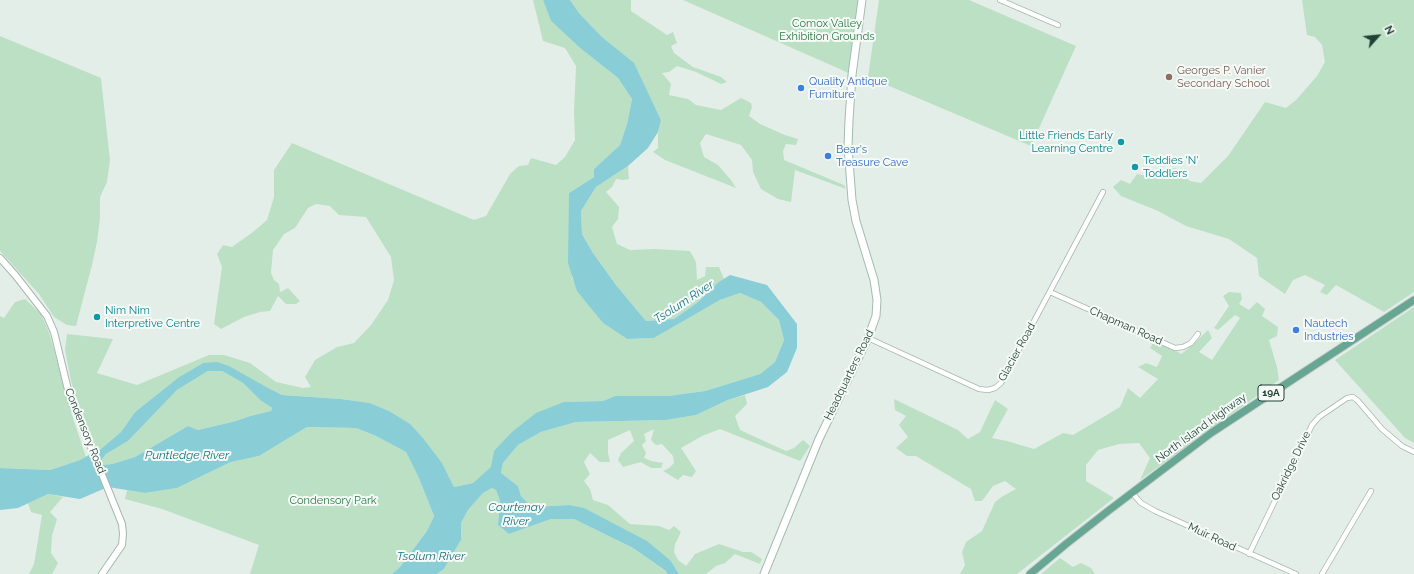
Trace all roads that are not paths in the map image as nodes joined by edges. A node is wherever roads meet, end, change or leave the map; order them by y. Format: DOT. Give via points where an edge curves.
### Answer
graph roads {
  1 [pos="862,0"];
  2 [pos="1000,0"];
  3 [pos="1058,25"];
  4 [pos="1103,192"];
  5 [pos="0,258"];
  6 [pos="1050,292"];
  7 [pos="1414,300"];
  8 [pos="1198,334"];
  9 [pos="868,338"];
  10 [pos="1414,452"];
  11 [pos="1371,491"];
  12 [pos="1132,493"];
  13 [pos="1249,554"];
  14 [pos="102,574"];
  15 [pos="764,574"];
  16 [pos="1030,574"];
  17 [pos="1296,574"];
  18 [pos="1322,574"];
  1 -- 9 [label="main road, Headquarters Road" via="852,75 848,147 852,200 877,300 876,316"];
  2 -- 3 [label="street"];
  4 -- 6 [label="street, Glacier Road"];
  5 -- 14 [label="street, Condensory Road" via="47,316 54,332 70,398 122,524 122,545"];
  6 -- 8 [label="street, Chapman Road" via="1175,348 1191,344"];
  6 -- 9 [label="street, Glacier Road" via="1000,383 988,390"];
  7 -- 12 [label="main road, North Island Highway / 19A" via="1211,433"];
  9 -- 15 [label="main road, Headquarters Road" via="819,439"];
  10 -- 13 [label="street, Oakridge Drive" via="1402,446 1382,429 1358,401 1353,397 1347,398 1320,416 1312,425"];
  11 -- 18 [label="street"];
  12 -- 13 [label="street, Muir Road" via="1146,506"];
  12 -- 16 [label="main road, North Island Highway / 19A"];
  13 -- 17 [label="street, Muir Road"];
}
